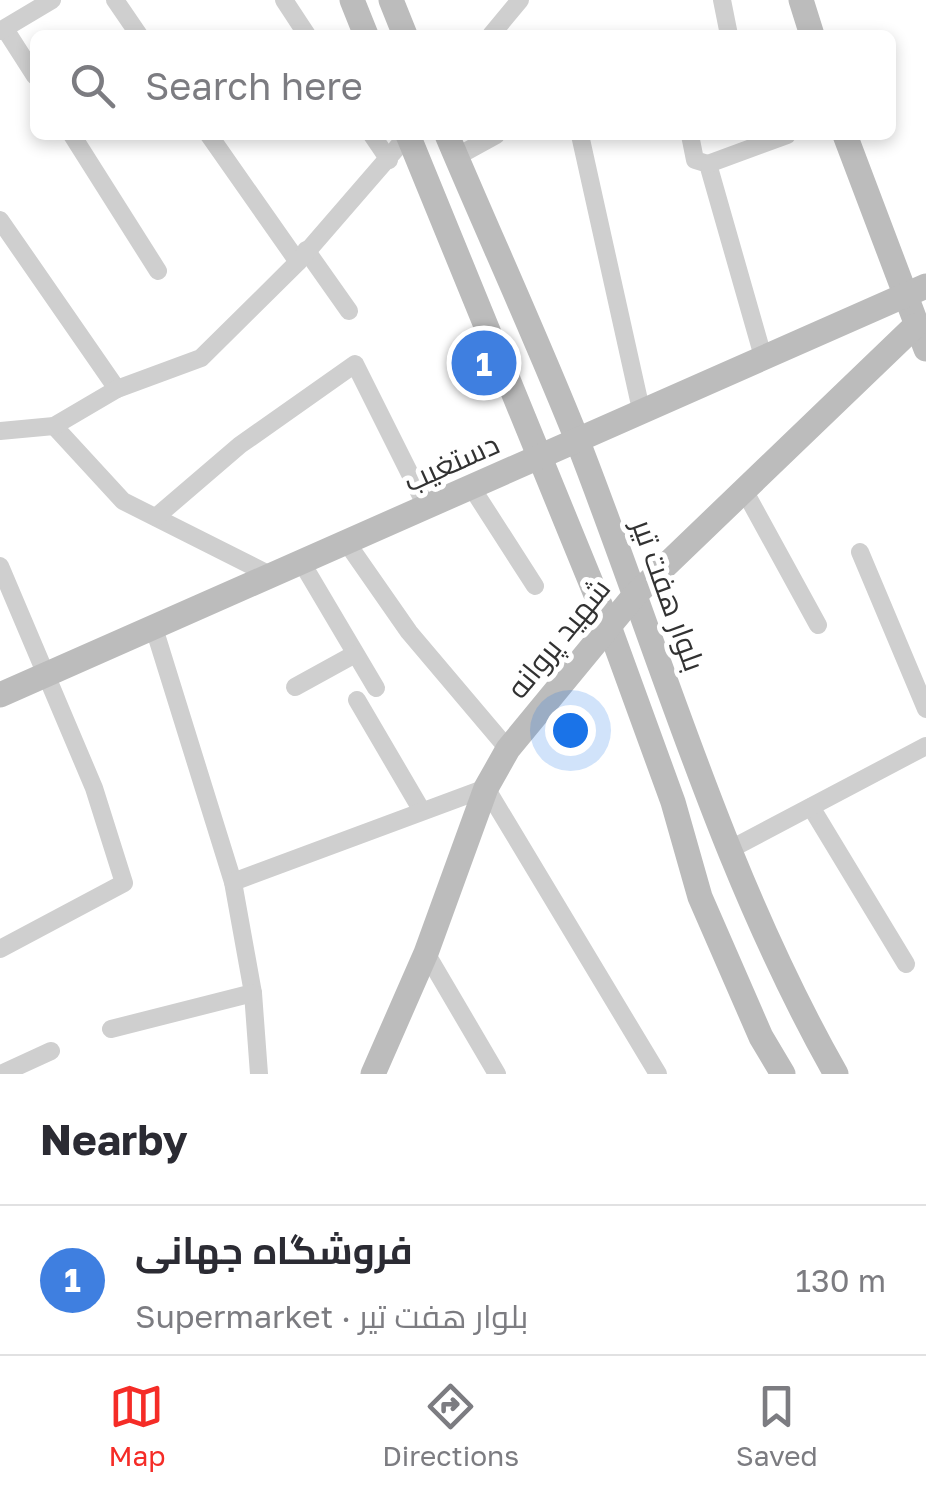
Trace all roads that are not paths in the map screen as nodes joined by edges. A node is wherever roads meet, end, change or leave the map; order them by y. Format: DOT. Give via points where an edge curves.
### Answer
graph roads {
  1 [pos="52,0"];
  2 [pos="115,0"];
  3 [pos="284,0"];
  4 [pos="352,0"];
  5 [pos="391,0"];
  6 [pos="520,0"];
  7 [pos="722,0"];
  8 [pos="801,0"];
  9 [pos="2,30"];
  10 [pos="136,30"];
  11 [pos="304,30"];
  12 [pos="364,30"];
  13 [pos="403,30"];
  14 [pos="495,30"];
  15 [pos="728,30"];
  16 [pos="810,30"];
  17 [pos="30,69"];
  18 [pos="75,140"];
  19 [pos="213,140"];
  20 [pos="375,140"];
  21 [pos="404,140"];
  22 [pos="410,140"];
  23 [pos="581,140"];
  24 [pos="691,140"];
  25 [pos="773,140"];
  26 [pos="847,140"];
  27 [pos="452,146"];
  28 [pos="389,160"];
  29 [pos="708,164"];
  30 [pos="0,220"];
  31 [pos="302,256"];
  32 [pos="500,260"];
  33 [pos="158,271"];
  34 [pos="466,276"];
  35 [pos="914,290"];
  36 [pos="349,311"];
  37 [pos="923,343"];
  38 [pos="764,360"];
  39 [pos="117,390"];
  40 [pos="642,414"];
  41 [pos="54,426"];
  42 [pos="0,432"];
  43 [pos="578,442"];
  44 [pos="540,458"];
  45 [pos="472,488"];
  46 [pos="744,490"];
  47 [pos="426,508"];
  48 [pos="156,517"];
  49 [pos="347,543"];
  50 [pos="860,552"];
  51 [pos="302,563"];
  52 [pos="0,566"];
  53 [pos="272,576"];
  54 [pos="535,586"];
  55 [pos="634,596"];
  56 [pos="818,625"];
  57 [pos="154,628"];
  58 [pos="610,629"];
  59 [pos="355,654"];
  60 [pos="44,676"];
  61 [pos="295,687"];
  62 [pos="376,688"];
  63 [pos="0,695"];
  64 [pos="357,700"];
  65 [pos="926,709"];
  66 [pos="926,746"];
  67 [pos="508,749"];
  68 [pos="486,788"];
  69 [pos="707,791"];
  70 [pos="672,802"];
  71 [pos="811,807"];
  72 [pos="422,812"];
  73 [pos="726,852"];
  74 [pos="233,882"];
  75 [pos="0,949"];
  76 [pos="426,953"];
  77 [pos="906,964"];
  78 [pos="253,993"];
  79 [pos="110,1029"];
  80 [pos="51,1051"];
  81 [pos="1,1074"];
  82 [pos="259,1074"];
  83 [pos="374,1074"];
  84 [pos="497,1074"];
  85 [pos="658,1074"];
  86 [pos="784,1074"];
  87 [pos="836,1074"];
  1 -- 9 [label="street"];
  2 -- 10 [label="street"];
  3 -- 11 [label="street"];
  4 -- 12 [label="main road"];
  5 -- 13 [label="main road"];
  6 -- 14 [label="street"];
  7 -- 15 [label="street"];
  8 -- 16 [label="main road"];
  9 -- 17 [label="street"];
  18 -- 33 [label="street"];
  19 -- 31 [label="street"];
  20 -- 28 [label="street"];
  21 -- 28 [label="street"];
  22 -- 34 [label="main road"];
  23 -- 40 [label="street"];
  24 -- 29 [label="street" via="695,160"];
  25 -- 29 [label="street"];
  26 -- 35 [label="main road"];
  27 -- 32 [label="main road, بلوار هفت تیر"];
  28 -- 31 [label="street"];
  29 -- 38 [label="street"];
  30 -- 39 [label="street"];
  31 -- 36 [label="street"];
  31 -- 39 [label="street" via="201,358"];
  32 -- 34 [label="main road" via="486,276"];
  32 -- 43 [label="main road, بلوار هفت تیر"];
  34 -- 44 [label="main road"];
  35 -- 37 [label="main road"];
  35 -- 38 [label="main road, دستغیب"];
  37 -- 46 [label="main road, شهید پروانه" via="878,361"];
  38 -- 40 [label="main road, دستغیب"];
  39 -- 41 [label="street"];
  40 -- 43 [label="main road, دستغیب"];
  41 -- 42 [label="street"];
  41 -- 48 [label="street" via="123,501"];
  43 -- 44 [label="main road, دستغیب"];
  43 -- 55 [label="main road, بلوار هفت تیر"];
  44 -- 45 [label="main road, دستغیب"];
  44 -- 58 [label="main road"];
  45 -- 47 [label="main road, دستغیب"];
  45 -- 54 [label="street"];
  46 -- 55 [label="main road, شهید پروانه"];
  46 -- 56 [label="street"];
  47 -- 48 [label="street" via="355,364 240,445"];
  47 -- 49 [label="main road, دستغیب"];
  48 -- 53 [label="street"];
  49 -- 51 [label="main road, دستغیب"];
  49 -- 67 [label="street" via="408,632"];
  50 -- 65 [label="street"];
  51 -- 53 [label="main road, دستغیب"];
  51 -- 59 [label="street"];
  52 -- 60 [label="street"];
  53 -- 57 [label="main road, دستغیب"];
  55 -- 58 [label="main road, شهید پروانه"];
  55 -- 69 [label="main road, بلوار هفت تیر"];
  57 -- 60 [label="main road, دستغیب"];
  57 -- 74 [label="street"];
  58 -- 67 [label="main road, شهید پروانه"];
  58 -- 70 [label="main road"];
  59 -- 61 [label="street"];
  59 -- 62 [label="street"];
  60 -- 63 [label="main road, دستغیب"];
  60 -- 75 [label="street" via="94,788 124,884"];
  64 -- 72 [label="street"];
  66 -- 71 [label="street"];
  67 -- 68 [label="main road, شهید پروانه"];
  68 -- 72 [label="street"];
  68 -- 76 [label="main road, شهید پروانه"];
  68 -- 85 [label="street"];
  69 -- 70 [label="main road"];
  69 -- 73 [label="main road, بلوار هفت تیر"];
  70 -- 86 [label="main road" via="700,897"];
  71 -- 73 [label="street"];
  71 -- 77 [label="street"];
  72 -- 74 [label="street"];
  73 -- 87 [label="main road, بلوار هفت تیر"];
  74 -- 78 [label="street"];
  76 -- 83 [label="main road, شهید پروانه"];
  76 -- 84 [label="street"];
  78 -- 79 [label="street"];
  78 -- 82 [label="street"];
  80 -- 81 [label="street"];
}
